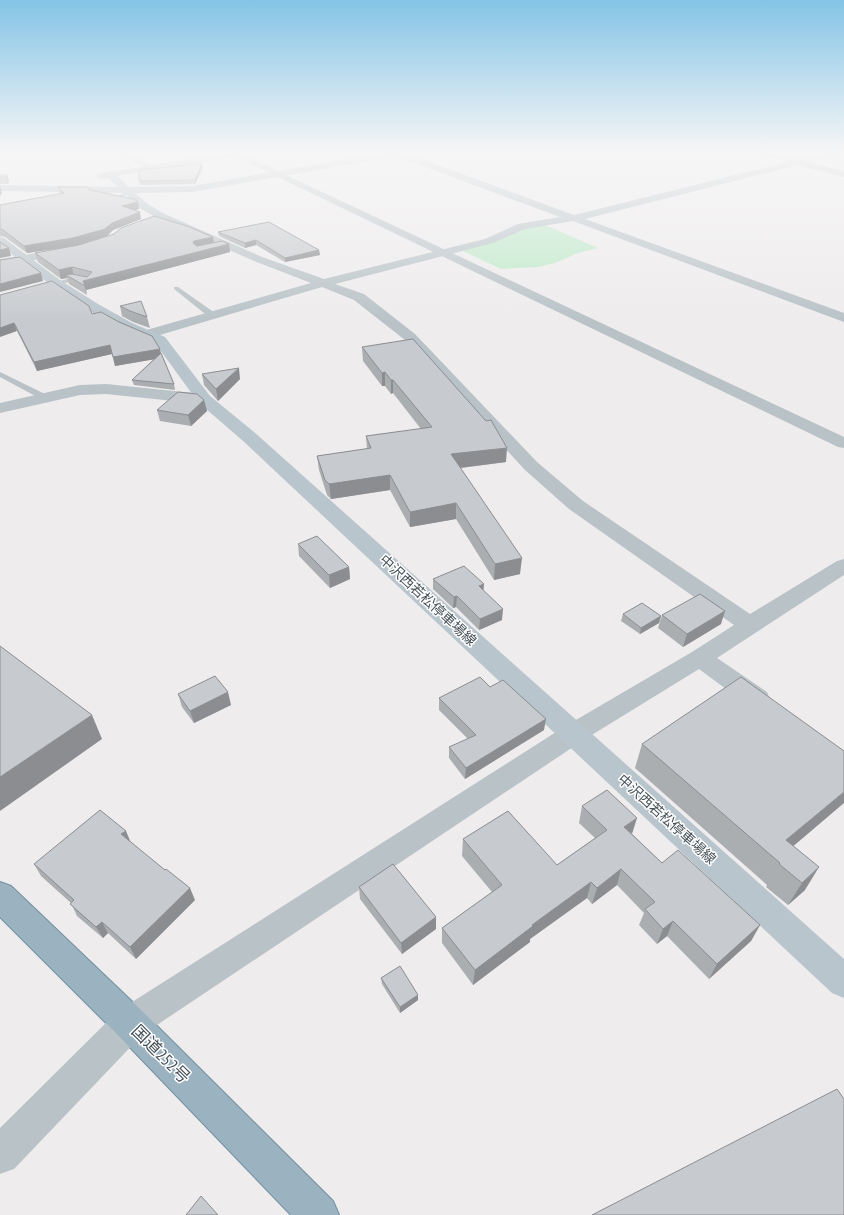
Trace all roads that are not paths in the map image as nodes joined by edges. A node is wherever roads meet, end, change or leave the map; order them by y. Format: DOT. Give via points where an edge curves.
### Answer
graph roads {
  1 [pos="150,210"];
  2 [pos="351,210"];
  3 [pos="552,210"];
  4 [pos="608,210"];
  5 [pos="161,216"];
  6 [pos="575,218"];
  7 [pos="147,222"];
  8 [pos="0,240"];
  9 [pos="77,250"];
  10 [pos="442,252"];
  11 [pos="24,259"];
  12 [pos="0,263"];
  13 [pos="90,282"];
  14 [pos="324,282"];
  15 [pos="50,285"];
  16 [pos="176,288"];
  17 [pos="212,315"];
  18 [pos="844,318"];
  19 [pos="148,334"];
  20 [pos="0,374"];
  21 [pos="44,397"];
  22 [pos="204,399"];
  23 [pos="0,408"];
  24 [pos="844,443"];
  25 [pos="844,566"];
  26 [pos="750,624"];
  27 [pos="700,658"];
  28 [pos="775,712"];
  29 [pos="573,734"];
  30 [pos="0,896"];
  31 [pos="844,980"];
  32 [pos="130,1023"];
  33 [pos="0,1155"];
  34 [pos="319,1215"];
  1 -- 5 [label="street"];
  2 -- 10 [label="street"];
  3 -- 6 [label="street"];
  4 -- 6 [label="street"];
  5 -- 7 [label="street"];
  5 -- 14 [label="street" via="221,247"];
  6 -- 10 [label="street" via="522,226 489,241"];
  6 -- 18 [label="street"];
  8 -- 11 [label="main road, 中沢西若松停車場線"];
  9 -- 11 [label="street"];
  10 -- 14 [label="street"];
  10 -- 24 [label="street"];
  11 -- 12 [label="street"];
  11 -- 15 [label="main road, 中沢西若松停車場線"];
  13 -- 15 [label="lane" via="74,279"];
  14 -- 17 [label="street"];
  14 -- 26 [label="street" via="359,297 410,337 532,466 576,505"];
  15 -- 19 [label="main road, 中沢西若松停車場線" via="127,326"];
  16 -- 17 [label="lane"];
  17 -- 19 [label="street"];
  19 -- 22 [label="main road, 中沢西若松停車場線" via="160,340"];
  20 -- 21 [label="lane"];
  21 -- 22 [label="street" via="80,390 106,389"];
  21 -- 23 [label="street"];
  22 -- 29 [label="main road, 中沢西若松停車場線" via="248,436"];
  25 -- 26 [label="street"];
  26 -- 27 [label="street"];
  27 -- 28 [label="street"];
  27 -- 29 [label="street"];
  29 -- 31 [label="main road, 中沢西若松停車場線"];
  29 -- 32 [label="street"];
  30 -- 32 [label="highway, 国道252号"];
  32 -- 33 [label="street"];
  32 -- 34 [label="highway, 国道252号"];
}
